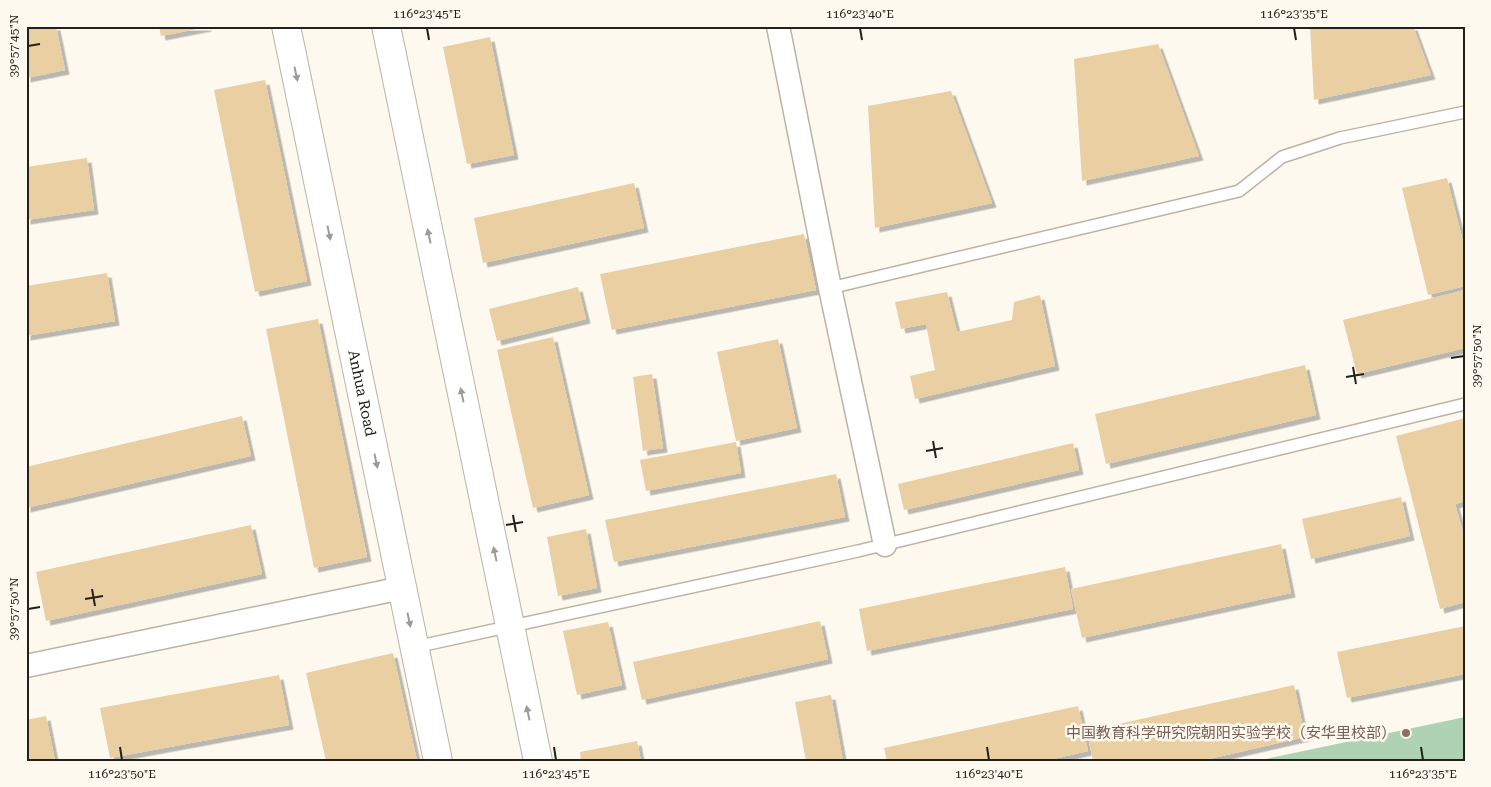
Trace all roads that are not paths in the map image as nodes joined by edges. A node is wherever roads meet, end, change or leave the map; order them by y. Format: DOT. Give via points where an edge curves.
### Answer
graph roads {
  1 [pos="286,26"];
  2 [pos="386,26"];
  3 [pos="778,26"];
  4 [pos="1465,112"];
  5 [pos="830,288"];
  6 [pos="1465,404"];
  7 [pos="885,545"];
  8 [pos="402,588"];
  9 [pos="510,628"];
  10 [pos="415,647"];
  11 [pos="26,666"];
  12 [pos="438,761"];
  13 [pos="538,761"];
  1 -- 8 [label="street, Anhua Road, one-way"];
  9 -- 2 [label="street, one-way"];
  3 -- 5 [label="street"];
  4 -- 5 [label="lane" via="1340,138 1282,157 1239,191"];
  5 -- 7 [label="street"];
  6 -- 7 [label="lane"];
  7 -- 9 [label="lane"];
  8 -- 10 [label="street, Anhua Road, one-way"];
  8 -- 11 [label="street"];
  9 -- 10 [label="lane"];
  13 -- 9 [label="street, one-way"];
  10 -- 12 [label="street, Anhua Road"];
}
